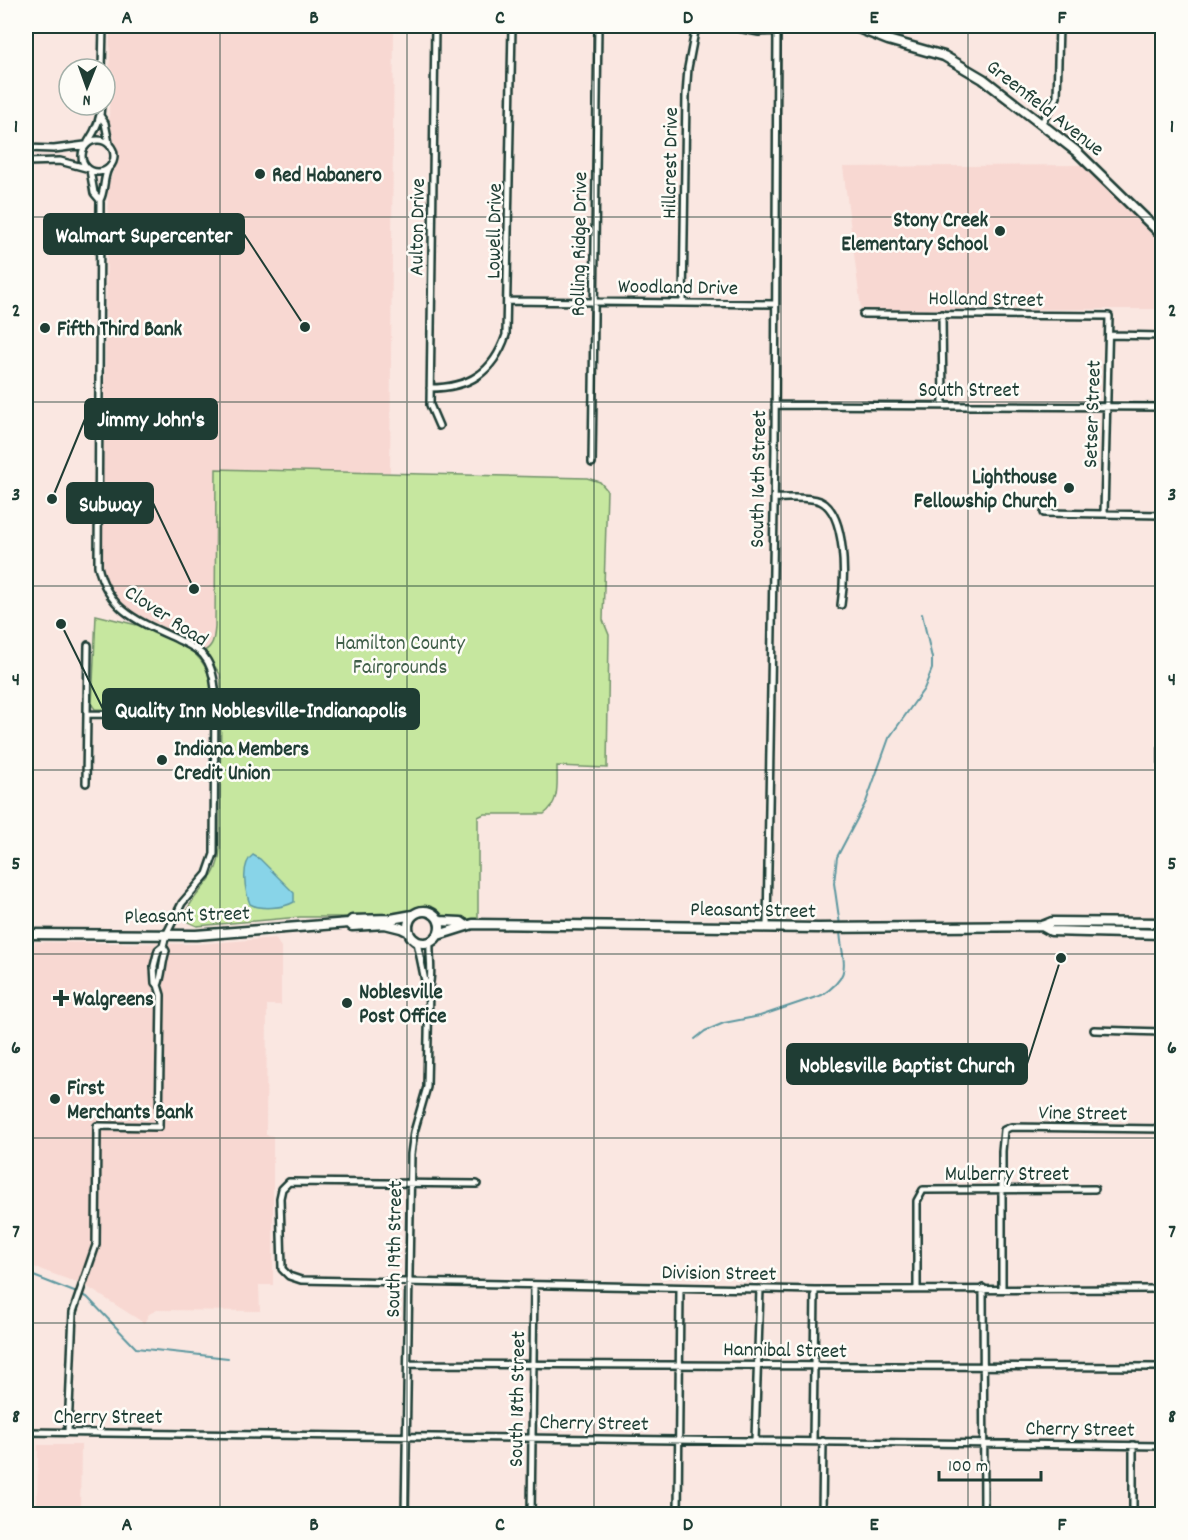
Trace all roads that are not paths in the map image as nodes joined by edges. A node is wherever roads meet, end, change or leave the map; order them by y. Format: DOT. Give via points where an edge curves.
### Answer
graph roads {
  1 [pos="103,26"];
  2 [pos="435,26"];
  3 [pos="512,26"];
  4 [pos="598,26"];
  5 [pos="696,26"];
  6 [pos="727,26"];
  7 [pos="854,26"];
  8 [pos="1059,26"];
  9 [pos="777,28"];
  10 [pos="102,57"];
  11 [pos="101,117"];
  12 [pos="1041,124"];
  13 [pos="110,144"];
  14 [pos="86,145"];
  15 [pos="26,148"];
  16 [pos="26,162"];
  17 [pos="88,169"];
  18 [pos="108,169"];
  19 [pos="100,200"];
  20 [pos="1162,235"];
  21 [pos="508,301"];
  22 [pos="594,301"];
  23 [pos="683,303"];
  24 [pos="774,304"];
  25 [pos="863,314"];
  26 [pos="942,314"];
  27 [pos="1110,316"];
  28 [pos="1109,335"];
  29 [pos="1162,336"];
  30 [pos="430,388"];
  31 [pos="775,405"];
  32 [pos="943,405"];
  33 [pos="1108,406"];
  34 [pos="1162,407"];
  35 [pos="439,426"];
  36 [pos="592,463"];
  37 [pos="774,498"];
  38 [pos="1044,513"];
  39 [pos="1104,513"];
  40 [pos="1162,514"];
  41 [pos="841,605"];
  42 [pos="88,645"];
  43 [pos="87,714"];
  44 [pos="215,716"];
  45 [pos="1162,724"];
  46 [pos="86,783"];
  47 [pos="1162,821"];
  48 [pos="413,915"];
  49 [pos="1162,917"];
  50 [pos="440,921"];
  51 [pos="349,923"];
  52 [pos="1162,923"];
  53 [pos="465,925"];
  54 [pos="1042,926"];
  55 [pos="767,927"];
  56 [pos="409,932"];
  57 [pos="26,934"];
  58 [pos="1162,934"];
  59 [pos="438,935"];
  60 [pos="166,936"];
  61 [pos="417,942"];
  62 [pos="430,942"];
  63 [pos="429,986"];
  64 [pos="1094,1030"];
  65 [pos="1162,1032"];
  66 [pos="1162,1129"];
  67 [pos="411,1183"];
  68 [pos="477,1184"];
  69 [pos="1003,1189"];
  70 [pos="1095,1189"];
  71 [pos="410,1283"];
  72 [pos="534,1285"];
  73 [pos="680,1288"];
  74 [pos="983,1288"];
  75 [pos="1002,1288"];
  76 [pos="760,1289"];
  77 [pos="1162,1289"];
  78 [pos="815,1290"];
  79 [pos="917,1290"];
  80 [pos="408,1364"];
  81 [pos="533,1364"];
  82 [pos="679,1365"];
  83 [pos="758,1365"];
  84 [pos="814,1366"];
  85 [pos="982,1367"];
  86 [pos="1162,1367"];
  87 [pos="68,1431"];
  88 [pos="26,1432"];
  89 [pos="406,1436"];
  90 [pos="532,1437"];
  91 [pos="679,1439"];
  92 [pos="755,1440"];
  93 [pos="813,1441"];
  94 [pos="823,1441"];
  95 [pos="982,1443"];
  96 [pos="1133,1445"];
  97 [pos="1162,1446"];
  98 [pos="405,1515"];
  99 [pos="531,1515"];
  100 [pos="678,1515"];
  101 [pos="822,1515"];
  102 [pos="984,1515"];
  103 [pos="1133,1515"];
  1 -- 10 [label="street"];
  2 -- 30 [label="street, Aulton Drive"];
  3 -- 21 [label="street, Lowell Drive"];
  4 -- 22 [label="street, Rolling Ridge Drive"];
  5 -- 23 [label="street, Hillcrest Drive" via="686,94"];
  6 -- 9 [label="street" via="759,32"];
  7 -- 12 [label="street, Greenfield Avenue" via="952,60"];
  8 -- 12 [label="street" via="1057,97"];
  9 -- 24 [label="street, South 16th Street"];
  11 -- 13 [label="street"];
  11 -- 14 [label="street"];
  12 -- 20 [label="street, Greenfield Avenue" via="1100,172"];
  13 -- 14 [label="street" via="95,140"];
  13 -- 18 [label="street" via="114,154"];
  14 -- 15 [label="street"];
  14 -- 17 [label="street" via="81,154"];
  16 -- 17 [label="street" via="60,161"];
  17 -- 18 [label="street"];
  17 -- 19 [label="street, Clover Road" via="94,193"];
  18 -- 19 [label="street, Clover Road"];
  19 -- 44 [label="street, Clover Road" via="98,569 106,591 119,607 203,655 214,681"];
  21 -- 22 [label="street, Woodland Drive"];
  21 -- 30 [label="street, Lowell Drive" via="506,335 488,369 459,386"];
  22 -- 23 [label="street, Woodland Drive"];
  22 -- 36 [label="street, Rolling Ridge Drive"];
  23 -- 24 [label="street, Woodland Drive"];
  24 -- 31 [label="street, South 16th Street"];
  25 -- 26 [label="street, Holland Street"];
  26 -- 27 [label="street, Holland Street"];
  26 -- 32 [label="street"];
  27 -- 28 [label="street, Setser Street"];
  28 -- 29 [label="street"];
  28 -- 33 [label="street, Setser Street"];
  30 -- 35 [label="street, Aulton Drive" via="430,405"];
  31 -- 32 [label="street, South Street"];
  31 -- 37 [label="street, South 16th Street"];
  32 -- 33 [label="street, South Street"];
  33 -- 34 [label="street, South Street"];
  33 -- 39 [label="street, Setser Street"];
  37 -- 41 [label="street" via="815,500 832,511 843,559"];
  37 -- 55 [label="street, South 16th Street"];
  38 -- 39 [label="street"];
  39 -- 40 [label="street"];
  42 -- 43 [label="street"];
  43 -- 44 [label="street"];
  43 -- 46 [label="street"];
  44 -- 60 [label="street, Clover Road" via="214,854 207,874 183,903"];
  45 -- 47 [label="street"];
  47 -- 49 [label="street"];
  48 -- 50 [label="street" via="428,911"];
  48 -- 51 [label="street, Pleasant Street"];
  48 -- 56 [label="street"];
  50 -- 53 [label="street, Pleasant Street"];
  50 -- 59 [label="street"];
  51 -- 56 [label="street, Pleasant Street" via="393,926"];
  51 -- 60 [label="street, Pleasant Street"];
  52 -- 54 [label="street, Pleasant Street" via="1052,922"];
  53 -- 55 [label="street, Pleasant Street"];
  53 -- 59 [label="street, Pleasant Street"];
  54 -- 55 [label="street, Pleasant Street"];
  54 -- 58 [label="street, Pleasant Street" via="1051,931"];
  56 -- 61 [label="street"];
  57 -- 60 [label="street, Pleasant Street"];
  59 -- 62 [label="street"];
  60 -- 87 [label="street, Clover Road" via="154,966 161,996 159,1127 97,1126 96,1245 73,1321"];
  61 -- 62 [label="street"];
  61 -- 63 [label="street, South 19th Street"];
  62 -- 63 [label="street, South 19th Street"];
  63 -- 67 [label="street, South 19th Street" via="427,1087 413,1140"];
  64 -- 65 [label="street"];
  66 -- 69 [label="street, Vine Street" via="1011,1127 1004,1130 1002,1143"];
  67 -- 68 [label="street"];
  67 -- 71 [label="street, South 19th Street"];
  67 -- 71 [label="street, Division Street" via="289,1182 280,1198 280,1266 289,1276 301,1280"];
  69 -- 70 [label="street, Mulberry Street"];
  69 -- 75 [label="street"];
  69 -- 79 [label="street, Mulberry Street" via="921,1192 917,1201"];
  71 -- 72 [label="street, Division Street"];
  71 -- 80 [label="street, South 19th Street"];
  72 -- 73 [label="street, Division Street"];
  72 -- 81 [label="street, South 18th Street"];
  73 -- 76 [label="street, Division Street"];
  73 -- 82 [label="street"];
  74 -- 75 [label="street, Division Street"];
  74 -- 79 [label="street, Division Street"];
  74 -- 85 [label="street"];
  75 -- 77 [label="street, Division Street"];
  76 -- 78 [label="street, Division Street"];
  76 -- 83 [label="street"];
  78 -- 79 [label="street, Division Street"];
  78 -- 84 [label="street"];
  80 -- 81 [label="street, Hannibal Street"];
  80 -- 89 [label="street, South 19th Street"];
  81 -- 82 [label="street, Hannibal Street"];
  81 -- 90 [label="street, South 18th Street"];
  82 -- 83 [label="street, Hannibal Street"];
  82 -- 91 [label="street"];
  83 -- 84 [label="street, Hannibal Street"];
  83 -- 92 [label="street"];
  84 -- 85 [label="street, Hannibal Street"];
  84 -- 93 [label="street"];
  85 -- 86 [label="street, Hannibal Street"];
  85 -- 95 [label="street"];
  87 -- 88 [label="street, Cherry Street"];
  87 -- 89 [label="street, Cherry Street"];
  89 -- 90 [label="street, Cherry Street"];
  89 -- 98 [label="street, South 19th Street"];
  90 -- 91 [label="street, Cherry Street"];
  90 -- 99 [label="street, South 18th Street"];
  91 -- 92 [label="street, Cherry Street"];
  91 -- 100 [label="street"];
  92 -- 93 [label="street, Cherry Street"];
  93 -- 94 [label="street, Cherry Street"];
  94 -- 95 [label="street, Cherry Street"];
  94 -- 101 [label="street"];
  95 -- 96 [label="street, Cherry Street"];
  95 -- 102 [label="street"];
  96 -- 97 [label="street, Cherry Street"];
  96 -- 103 [label="street"];
}
